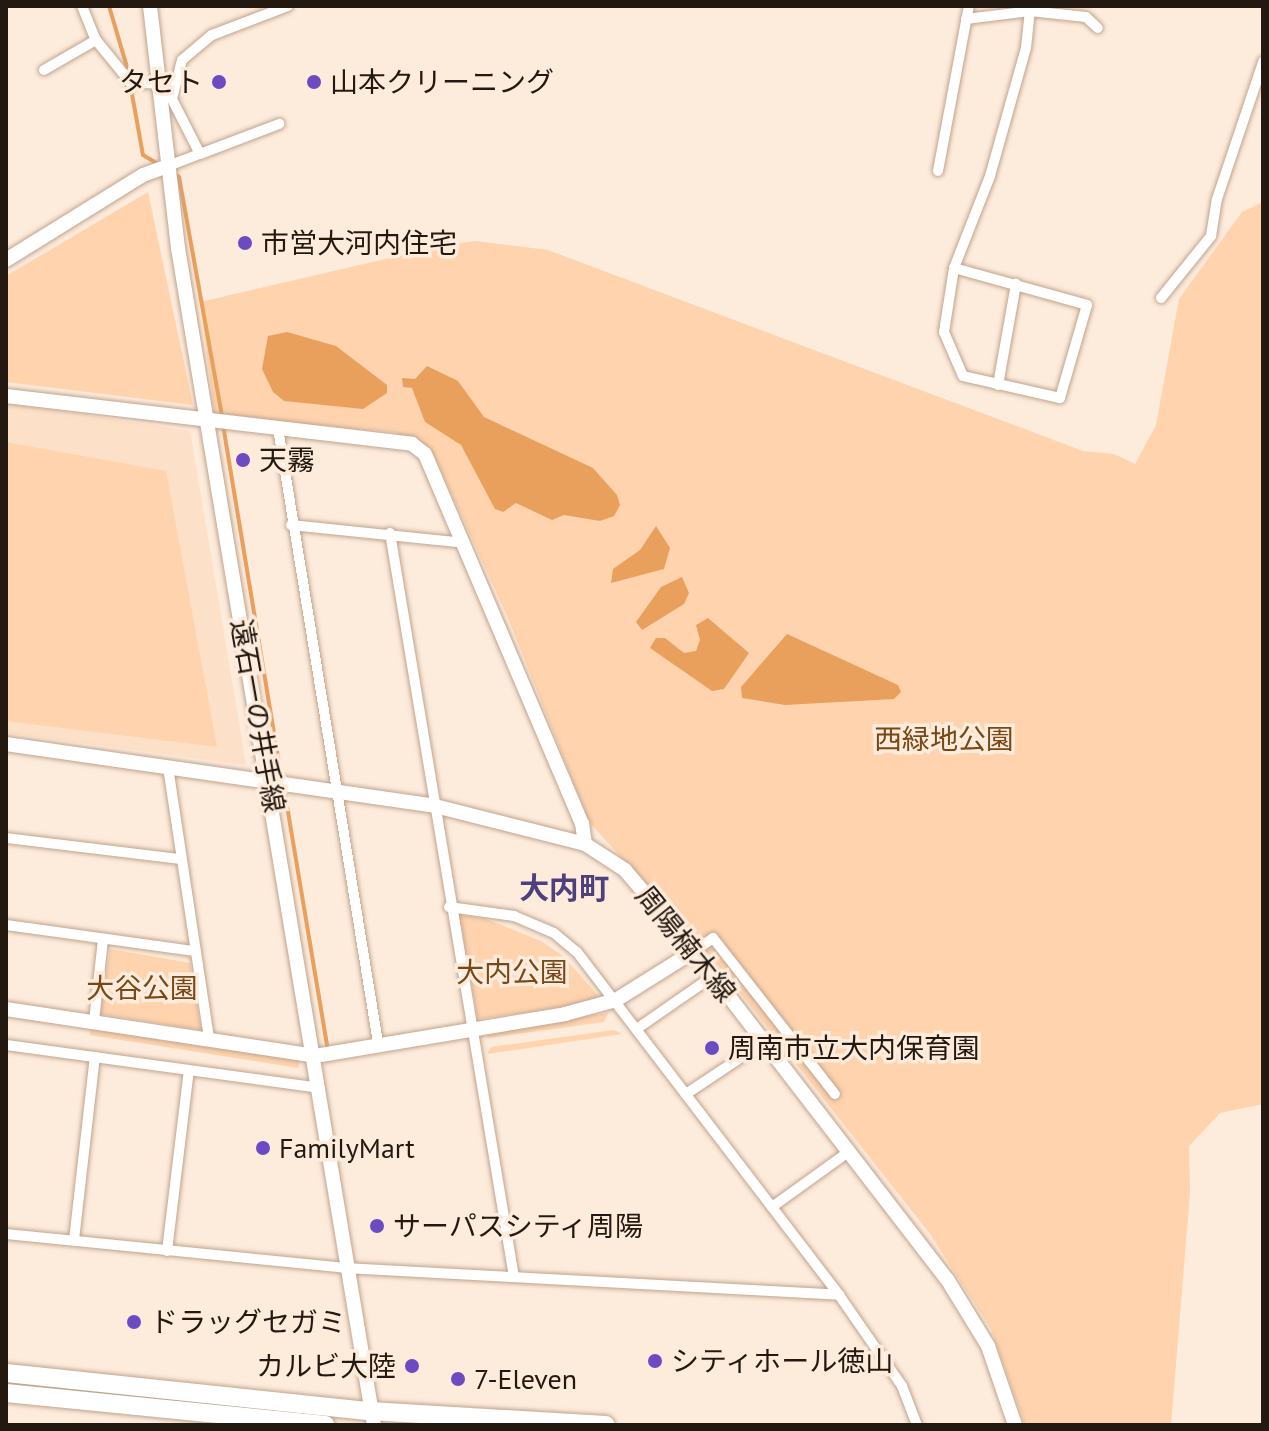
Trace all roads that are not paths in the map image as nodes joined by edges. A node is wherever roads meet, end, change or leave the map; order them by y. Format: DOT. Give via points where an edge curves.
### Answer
graph roads {
  1 [pos="82,6"];
  2 [pos="150,6"];
  3 [pos="288,6"];
  4 [pos="969,6"];
  5 [pos="1030,11"];
  6 [pos="966,19"];
  7 [pos="1098,28"];
  8 [pos="96,40"];
  9 [pos="1263,62"];
  10 [pos="44,70"];
  11 [pos="156,84"];
  12 [pos="279,124"];
  13 [pos="200,154"];
  14 [pos="168,166"];
  15 [pos="938,171"];
  16 [pos="6,260"];
  17 [pos="954,268"];
  18 [pos="1016,284"];
  19 [pos="1161,298"];
  20 [pos="998,385"];
  21 [pos="6,396"];
  22 [pos="206,421"];
  23 [pos="278,428"];
  24 [pos="291,525"];
  25 [pos="390,533"];
  26 [pos="464,543"];
  27 [pos="6,744"];
  28 [pos="168,767"];
  29 [pos="272,786"];
  30 [pos="336,794"];
  31 [pos="435,806"];
  32 [pos="6,838"];
  33 [pos="585,844"];
  34 [pos="180,859"];
  35 [pos="449,907"];
  36 [pos="6,925"];
  37 [pos="103,939"];
  38 [pos="193,951"];
  39 [pos="694,951"];
  40 [pos="713,976"];
  41 [pos="616,1000"];
  42 [pos="6,1009"];
  43 [pos="94,1021"];
  44 [pos="470,1027"];
  45 [pos="638,1028"];
  46 [pos="209,1038"];
  47 [pos="764,1042"];
  48 [pos="378,1043"];
  49 [pos="6,1045"];
  50 [pos="315,1056"];
  51 [pos="95,1057"];
  52 [pos="189,1070"];
  53 [pos="319,1088"];
  54 [pos="686,1094"];
  55 [pos="835,1094"];
  56 [pos="847,1153"];
  57 [pos="772,1207"];
  58 [pos="6,1234"];
  59 [pos="74,1240"];
  60 [pos="167,1251"];
  61 [pos="345,1268"];
  62 [pos="514,1277"];
  63 [pos="839,1295"];
  64 [pos="6,1373"];
  65 [pos="6,1393"];
  66 [pos="372,1418"];
  67 [pos="325,1425"];
  68 [pos="606,1425"];
  69 [pos="917,1425"];
  70 [pos="1015,1425"];
  1 -- 8 [label="street"];
  2 -- 11 [label="street, 遠石一の井手線"];
  3 -- 13 [label="street" via="212,35 182,60 172,99"];
  4 -- 6 [label="street"];
  5 -- 6 [label="street"];
  5 -- 7 [label="street" via="1086,17"];
  5 -- 17 [label="street" via="1026,48 990,176"];
  6 -- 15 [label="street"];
  8 -- 10 [label="street"];
  8 -- 11 [label="street" via="130,82"];
  9 -- 19 [label="street" via="1217,199 1211,236"];
  11 -- 14 [label="street, 遠石一の井手線"];
  12 -- 13 [label="street"];
  13 -- 14 [label="street"];
  14 -- 16 [label="street" via="143,175"];
  14 -- 22 [label="street, 遠石一の井手線"];
  17 -- 18 [label="street"];
  17 -- 20 [label="street" via="944,332 963,376"];
  18 -- 20 [label="street"];
  18 -- 20 [label="street" via="1087,305 1060,398"];
  21 -- 22 [label="street"];
  22 -- 23 [label="street"];
  22 -- 29 [label="street, 遠石一の井手線"];
  23 -- 24 [label="street"];
  23 -- 26 [label="street" via="412,444 425,454"];
  24 -- 25 [label="street"];
  24 -- 30 [label="street"];
  25 -- 26 [label="street"];
  25 -- 31 [label="street"];
  26 -- 33 [label="street" via="582,823"];
  27 -- 28 [label="street, 周陽楠木線"];
  28 -- 29 [label="street, 周陽楠木線"];
  28 -- 34 [label="street"];
  29 -- 30 [label="street, 周陽楠木線"];
  29 -- 50 [label="street, 遠石一の井手線"];
  30 -- 31 [label="street, 周陽楠木線"];
  30 -- 48 [label="street"];
  31 -- 33 [label="street, 周陽楠木線"];
  31 -- 35 [label="street"];
  32 -- 34 [label="street"];
  33 -- 39 [label="street, 周陽楠木線" via="625,870"];
  34 -- 38 [label="street"];
  35 -- 41 [label="street" via="514,916 554,933"];
  35 -- 44 [label="street"];
  36 -- 37 [label="street"];
  37 -- 38 [label="street"];
  37 -- 43 [label="street"];
  38 -- 46 [label="street"];
  39 -- 40 [label="street, 周陽楠木線"];
  39 -- 41 [label="street"];
  39 -- 55 [label="street" via="713,938"];
  40 -- 45 [label="street"];
  40 -- 47 [label="street, 周陽楠木線"];
  41 -- 44 [label="street" via="565,1014"];
  41 -- 45 [label="street"];
  42 -- 43 [label="street"];
  43 -- 46 [label="street"];
  44 -- 48 [label="street"];
  44 -- 62 [label="street"];
  45 -- 54 [label="street"];
  46 -- 50 [label="street"];
  47 -- 54 [label="street"];
  47 -- 56 [label="street, 周陽楠木線"];
  48 -- 50 [label="street"];
  49 -- 51 [label="street"];
  50 -- 53 [label="street, 遠石一の井手線"];
  51 -- 52 [label="street"];
  51 -- 59 [label="street"];
  52 -- 53 [label="street"];
  52 -- 60 [label="street"];
  53 -- 61 [label="street, 遠石一の井手線"];
  54 -- 57 [label="street"];
  56 -- 57 [label="street"];
  56 -- 70 [label="street, 周陽楠木線" via="947,1279 988,1346"];
  57 -- 63 [label="street"];
  58 -- 59 [label="street"];
  59 -- 60 [label="street"];
  60 -- 61 [label="street"];
  61 -- 62 [label="street"];
  61 -- 66 [label="street, 遠石一の井手線"];
  62 -- 63 [label="street"];
  63 -- 69 [label="street" via="902,1386"];
  64 -- 66 [label="highway"];
  65 -- 67 [label="highway"];
  66 -- 68 [label="highway"];
}
